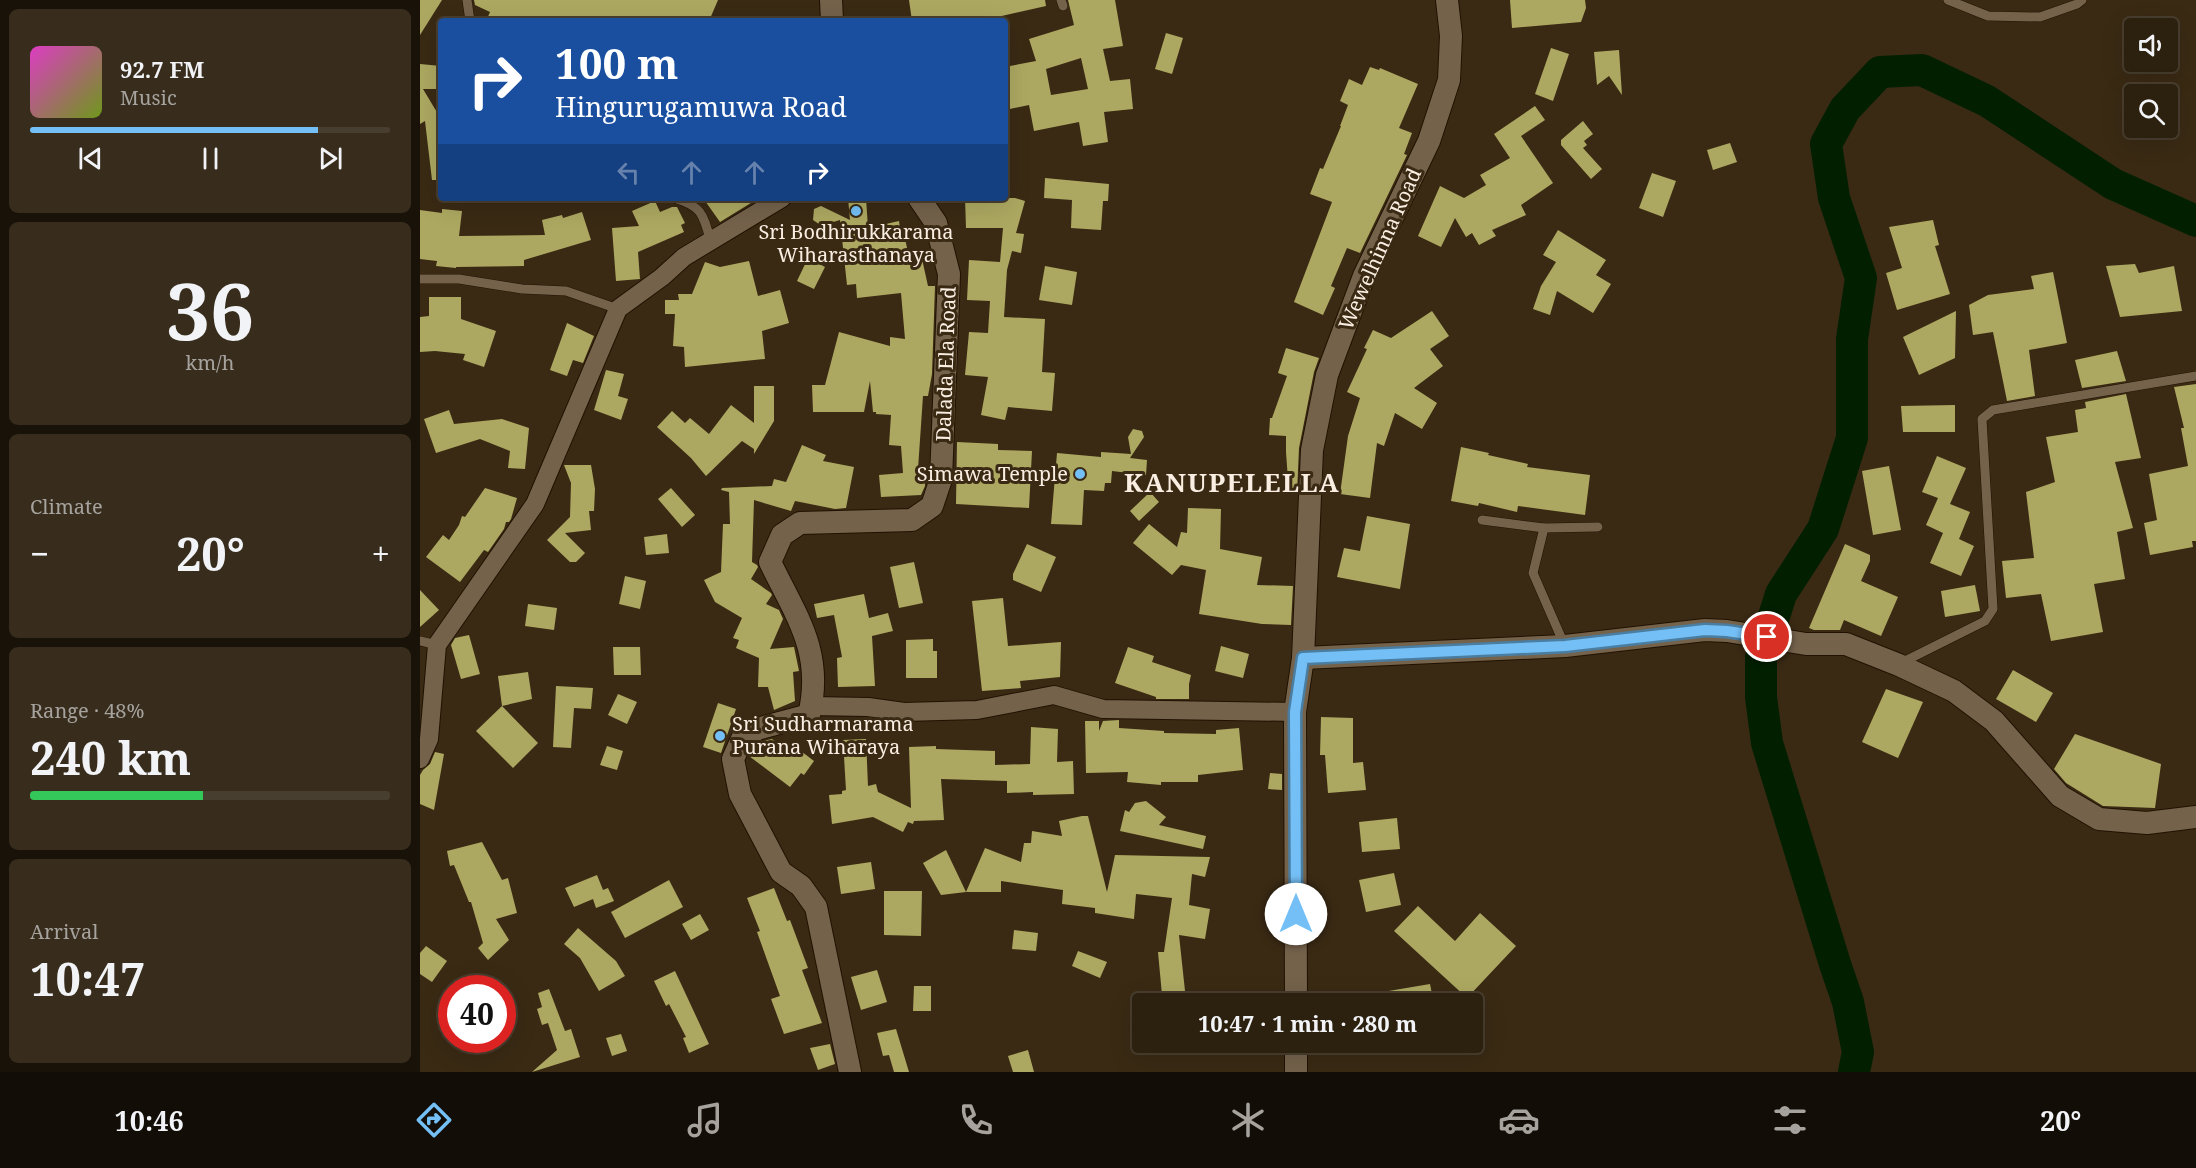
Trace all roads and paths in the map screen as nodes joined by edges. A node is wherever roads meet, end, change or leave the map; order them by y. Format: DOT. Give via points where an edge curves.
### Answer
graph roads {
  1 [pos="467,0"];
  2 [pos="831,0"];
  3 [pos="1447,0"];
  4 [pos="1948,0"];
  5 [pos="2082,0"];
  6 [pos="470,18"];
  7 [pos="832,18"];
  8 [pos="685,201"];
  9 [pos="777,201"];
  10 [pos="921,201"];
  11 [pos="710,239"];
  12 [pos="420,279"];
  13 [pos="618,309"];
  14 [pos="2196,376"];
  15 [pos="1482,520"];
  16 [pos="1598,527"];
  17 [pos="1544,528"];
  18 [pos="429,643"];
  19 [pos="1565,646"];
  20 [pos="1303,658"];
  21 [pos="1899,665"];
  22 [pos="811,706"];
  23 [pos="1295,712"];
  24 [pos="420,759"];
  25 [pos="2196,817"];
  26 [pos="1296,993"];
  27 [pos="1296,1053"];
  28 [pos="850,1072"];
  29 [pos="1296,1072"];
  1 -- 6 [label="lane"];
  2 -- 7 [label="street"];
  3 -- 20 [label="street, Wewelhinna Road" via="1451,36 1449,80 1430,141 1364,276 1327,375 1312,450"];
  4 -- 5 [label="lane" via="1988,16 2040,17"];
  8 -- 11 [label="lane" via="692,203 704,217"];
  9 -- 11 [label="street"];
  10 -- 22 [label="street, Dalada Ela Road" via="936,223 949,274 941,479 932,506 912,520 800,523 782,535 770,562 807,637 814,666"];
  11 -- 13 [label="street"];
  12 -- 13 [label="lane" via="459,279 566,291"];
  13 -- 18 [label="street" via="535,504"];
  14 -- 21 [label="lane" via="1993,410 1982,419 1993,609 1984,621"];
  15 -- 17 [label="lane"];
  16 -- 17 [label="lane"];
  17 -- 19 [label="lane" via="1533,573"];
  18 -- 24 [label="street" via="429,739"];
  19 -- 20 [label="street"];
  19 -- 21 [label="street" via="1705,630 1727,631 1806,644 1846,644"];
  20 -- 23 [label="street, Wewelhinna Road"];
  21 -- 25 [label="street" via="1954,692 1994,722 2060,796 2099,819 2146,823"];
  22 -- 23 [label="street" via="868,706 904,712 977,710 1054,695 1103,709"];
  22 -- 28 [label="street" via="809,715 757,729 742,739 733,759 740,794 781,872 801,886 816,907"];
  23 -- 26 [label="street, Wewelhinna Road"];
  27 -- 29 [label="street"];
}
